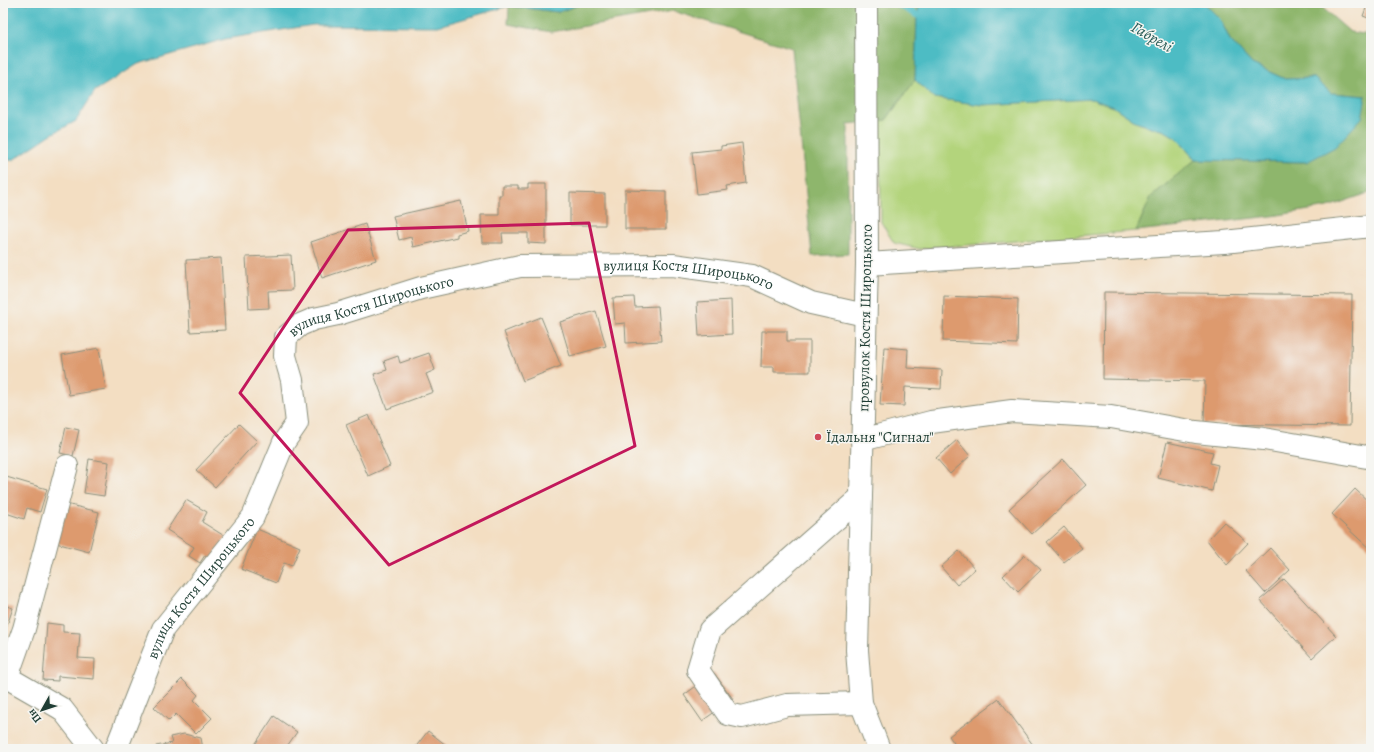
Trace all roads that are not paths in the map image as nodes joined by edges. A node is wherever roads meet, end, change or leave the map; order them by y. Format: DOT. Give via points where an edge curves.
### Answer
graph roads {
  1 [pos="866,3"];
  2 [pos="1371,226"];
  3 [pos="867,264"];
  4 [pos="865,315"];
  5 [pos="862,440"];
  6 [pos="1371,455"];
  7 [pos="67,466"];
  8 [pos="861,497"];
  9 [pos="5,676"];
  10 [pos="862,703"];
  11 [pos="94,749"];
  12 [pos="116,749"];
  13 [pos="879,749"];
  1 -- 3 [label="street, провулок Костя Широцького"];
  2 -- 3 [label="street" via="1224,242"];
  3 -- 4 [label="street, провулок Костя Широцького"];
  4 -- 5 [label="street, провулок Костя Широцького"];
  4 -- 12 [label="street, вулиця Костя Широцького" via="811,303 752,276 673,265 520,266 421,288 300,325 286,337 285,356 292,380 297,423 284,442 253,517 164,629"];
  5 -- 6 [label="street" via="931,422 1012,411 1111,417 1367,457"];
  5 -- 8 [label="street, провулок Костя Широцького"];
  7 -- 9 [label="street" via="24,629"];
  8 -- 10 [label="street, провулок Костя Широцького" via="857,650"];
  8 -- 10 [label="street" via="710,630 698,670 728,714 742,717 787,705"];
  9 -- 11 [label="street" via="62,709"];
  10 -- 13 [label="street, провулок Костя Широцького"];
}
